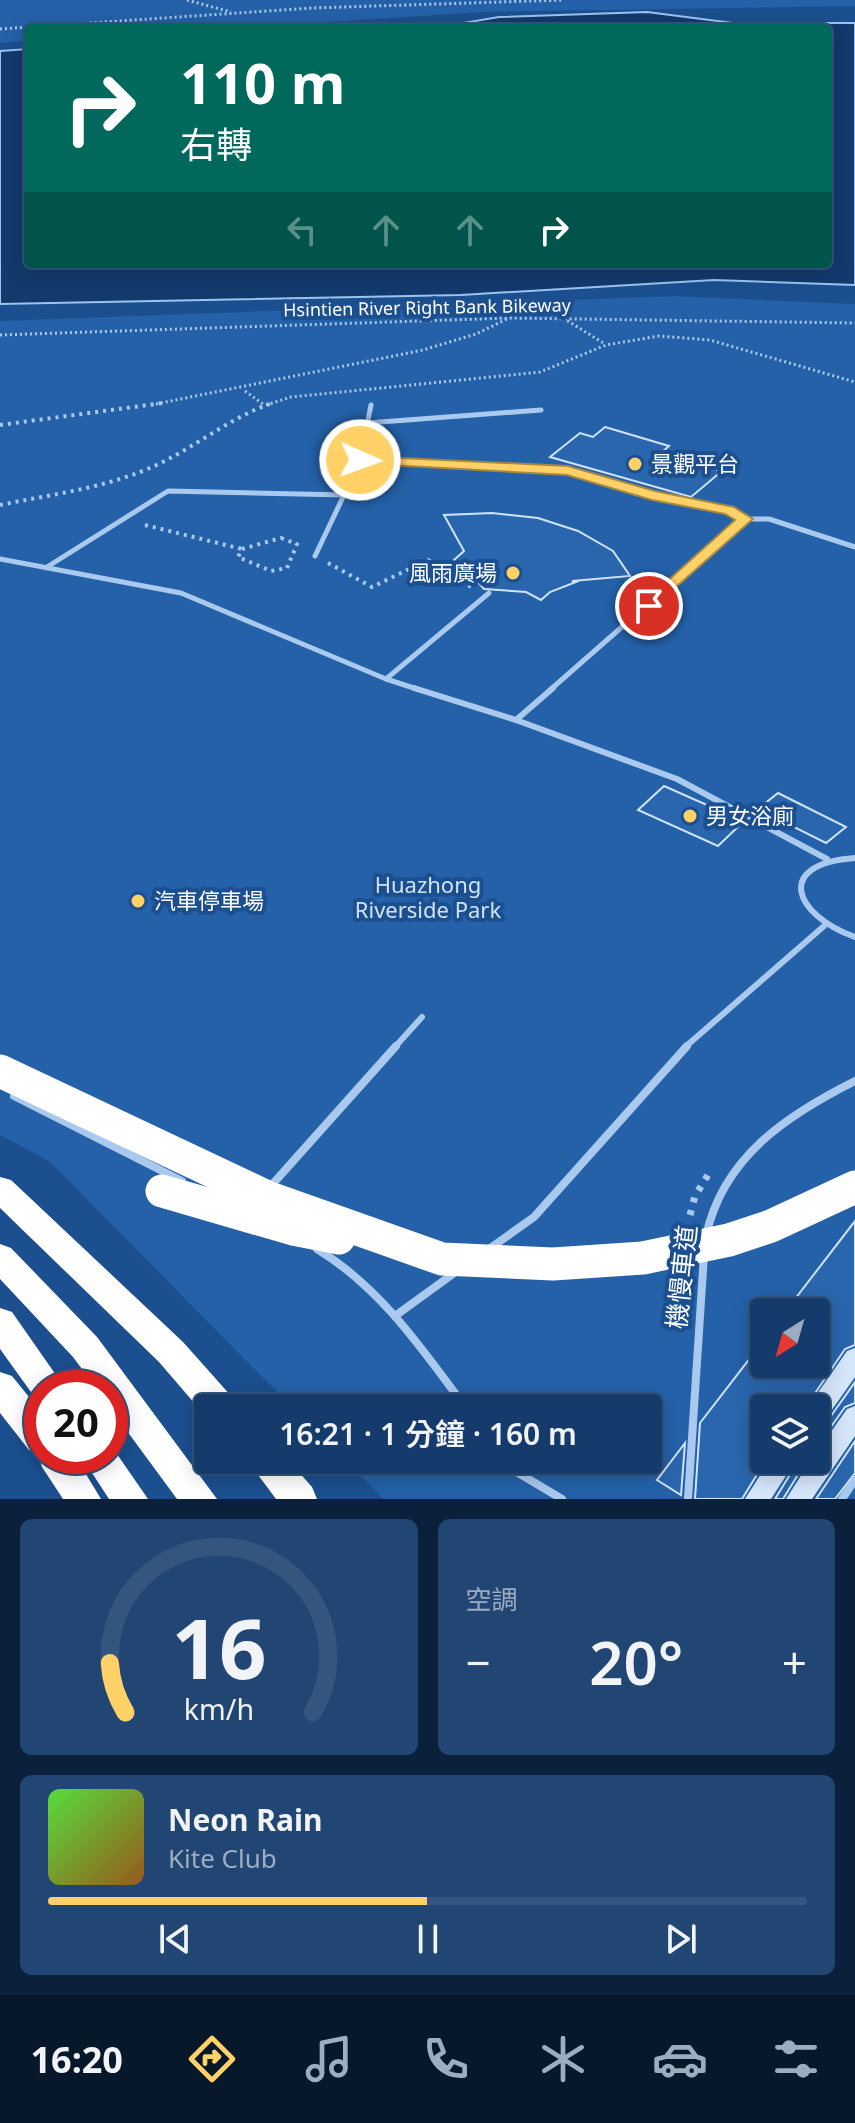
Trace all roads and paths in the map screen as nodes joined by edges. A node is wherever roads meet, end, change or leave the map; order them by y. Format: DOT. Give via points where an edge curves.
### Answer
graph roads {
  1 [pos="187,0"];
  2 [pos="563,0"];
  3 [pos="236,13"];
  4 [pos="74,24"];
  5 [pos="24,27"];
  6 [pos="0,29"];
  7 [pos="510,318"];
  8 [pos="562,318"];
  9 [pos="855,323"];
  10 [pos="0,335"];
  11 [pos="606,345"];
  12 [pos="244,390"];
  13 [pos="264,405"];
  14 [pos="371,405"];
  15 [pos="541,410"];
  16 [pos="367,423"];
  17 [pos="0,425"];
  18 [pos="360,460"];
  19 [pos="344,495"];
  20 [pos="125,518"];
  21 [pos="745,519"];
  22 [pos="855,547"];
  23 [pos="242,549"];
  24 [pos="315,556"];
  25 [pos="0,559"];
  26 [pos="47,567"];
  27 [pos="489,593"];
  28 [pos="386,679"];
  29 [pos="516,720"];
  30 [pos="855,858"];
  31 [pos="827,859"];
  32 [pos="824,926"];
  33 [pos="855,937"];
  34 [pos="422,1017"];
  35 [pos="0,1071"];
  36 [pos="855,1081"];
  37 [pos="0,1089"];
  38 [pos="855,1187"];
  39 [pos="177,1188"];
  40 [pos="1,1190"];
  41 [pos="205,1193"];
  42 [pos="246,1213"];
  43 [pos="0,1257"];
  44 [pos="435,1257"];
  45 [pos="395,1316"];
  46 [pos="0,1322"];
  47 [pos="855,1358"];
  48 [pos="35,1370"];
  49 [pos="0,1387"];
  50 [pos="208,1394"];
  51 [pos="455,1394"];
  52 [pos="830,1394"];
  53 [pos="855,1416"];
  54 [pos="24,1417"];
  55 [pos="67,1474"];
  56 [pos="112,1474"];
  57 [pos="277,1474"];
  58 [pos="520,1474"];
  59 [pos="774,1474"];
  60 [pos="855,1480"];
  61 [pos="83,1499"];
  62 [pos="130,1499"];
  63 [pos="199,1499"];
  64 [pos="299,1499"];
  65 [pos="562,1499"];
  66 [pos="688,1499"];
  67 [pos="757,1499"];
  68 [pos="798,1499"];
  69 [pos="842,1499"];
  1 -- 3 [label="path"];
  2 -- 3 [label="path"];
  3 -- 4 [label="path"];
  5 -- 6 [label="path"];
  7 -- 8 [label="path, Hsintien River Right Bank Bikeway"];
  7 -- 10 [label="path, Hsintien River Right Bank Bikeway"];
  7 -- 12 [label="path" via="419,350"];
  8 -- 9 [label="path, Hsintien River Right Bank Bikeway"];
  8 -- 11 [label="path"];
  12 -- 13 [label="path"];
  12 -- 17 [label="path"];
  14 -- 16 [label="lane"];
  15 -- 16 [label="lane"];
  16 -- 18 [label="lane"];
  18 -- 19 [label="lane"];
  18 -- 21 [label="lane" via="568,470 652,495 729,510"];
  19 -- 20 [label="lane" via="168,491"];
  19 -- 24 [label="lane"];
  20 -- 23 [label="path"];
  20 -- 26 [label="lane"];
  21 -- 22 [label="lane" via="769,519"];
  21 -- 29 [label="lane"];
  23 -- 23 [label="path" via="241,561 277,572 287,568 297,544 281,538"];
  24 -- 27 [label="path" via="372,587 428,560"];
  25 -- 26 [label="lane"];
  26 -- 28 [label="lane" via="181,593"];
  27 -- 28 [label="lane"];
  28 -- 29 [label="lane"];
  29 -- 31 [label="lane" via="677,779"];
  30 -- 31 [label="lane"];
  31 -- 32 [label="lane" via="804,876 800,889 802,902"];
  32 -- 33 [label="lane"];
  32 -- 45 [label="lane" via="681,1051 534,1217"];
  34 -- 42 [label="lane"];
  35 -- 44 [label="highway, bridge" via="173,1158 279,1203"];
  36 -- 66 [label="lane, 機慢車道" via="782,1122 744,1159 715,1202 705,1240"];
  37 -- 39 [label="lane"];
  38 -- 44 [label="highway, bridge" via="761,1232 697,1250 625,1262 536,1264"];
  39 -- 44 [label="highway, bridge" via="293,1229"];
  40 -- 50 [label="highway" via="171,1352"];
  41 -- 42 [label="lane"];
  42 -- 45 [label="lane" via="334,1257"];
  43 -- 63 [label="highway" via="85,1347"];
  45 -- 51 [label="lane"];
  46 -- 48 [label="highway"];
  47 -- 52 [label="main road"];
  49 -- 54 [label="highway"];
  53 -- 68 [label="main road"];
  55 -- 61 [label="highway"];
  56 -- 62 [label="highway"];
  57 -- 64 [label="highway"];
  58 -- 65 [label="lane"];
  59 -- 67 [label="main road"];
  60 -- 69 [label="lane"];
}
